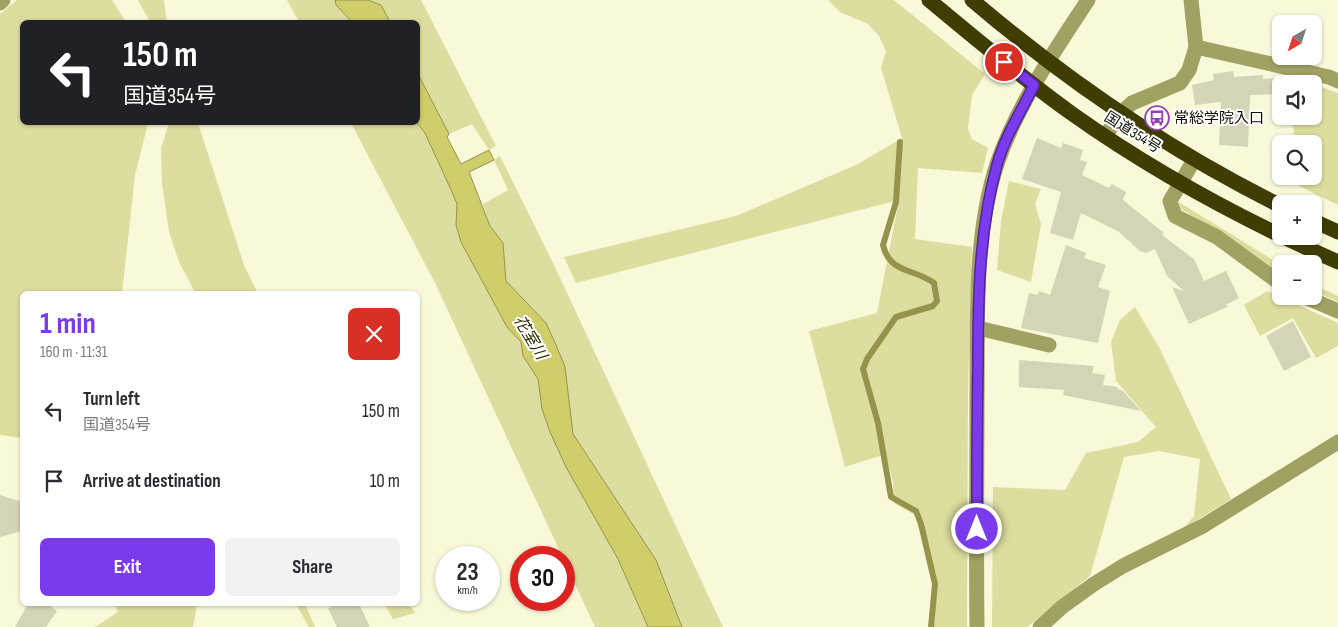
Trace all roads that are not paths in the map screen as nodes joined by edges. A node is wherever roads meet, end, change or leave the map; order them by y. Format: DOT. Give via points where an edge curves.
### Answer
graph roads {
  1 [pos="4,0"];
  2 [pos="929,0"];
  3 [pos="972,0"];
  4 [pos="1088,0"];
  5 [pos="1191,0"];
  6 [pos="0,3"];
  7 [pos="1196,48"];
  8 [pos="1046,61"];
  9 [pos="1338,81"];
  10 [pos="1034,85"];
  11 [pos="1121,113"];
  12 [pos="1105,136"];
  13 [pos="1194,160"];
  14 [pos="1180,181"];
  15 [pos="1272,201"];
  16 [pos="1322,225"];
  17 [pos="1338,232"];
  18 [pos="1338,262"];
  19 [pos="1272,277"];
  20 [pos="1322,304"];
  21 [pos="1338,312"];
  22 [pos="978,328"];
  23 [pos="1049,345"];
  24 [pos="1338,442"];
  25 [pos="977,627"];
  26 [pos="1040,627"];
  1 -- 6 [label="street"];
  2 -- 10 [label="highway, 国道354号"];
  3 -- 8 [label="highway, 国道354号"];
  4 -- 8 [label="street"];
  5 -- 7 [label="street"];
  7 -- 9 [label="street"];
  7 -- 11 [label="street" via="1189,70 1180,83 1145,96"];
  8 -- 10 [label="street"];
  8 -- 11 [label="highway, 国道354号"];
  10 -- 12 [label="highway, 国道354号"];
  10 -- 22 [label="street" via="1010,128 989,202 982,250"];
  11 -- 12 [label="street"];
  11 -- 13 [label="highway, 国道354号"];
  12 -- 14 [label="highway, 国道354号"];
  13 -- 14 [label="street"];
  13 -- 15 [label="highway, 国道354号"];
  14 -- 18 [label="highway, 国道354号" via="1285,239"];
  14 -- 19 [label="street" via="1170,201 1175,216 1217,237"];
  16 -- 17 [label="highway"];
  20 -- 21 [label="street"];
  22 -- 23 [label="street"];
  22 -- 25 [label="street"];
  24 -- 26 [label="street" via="1202,526 1101,579"];
}
